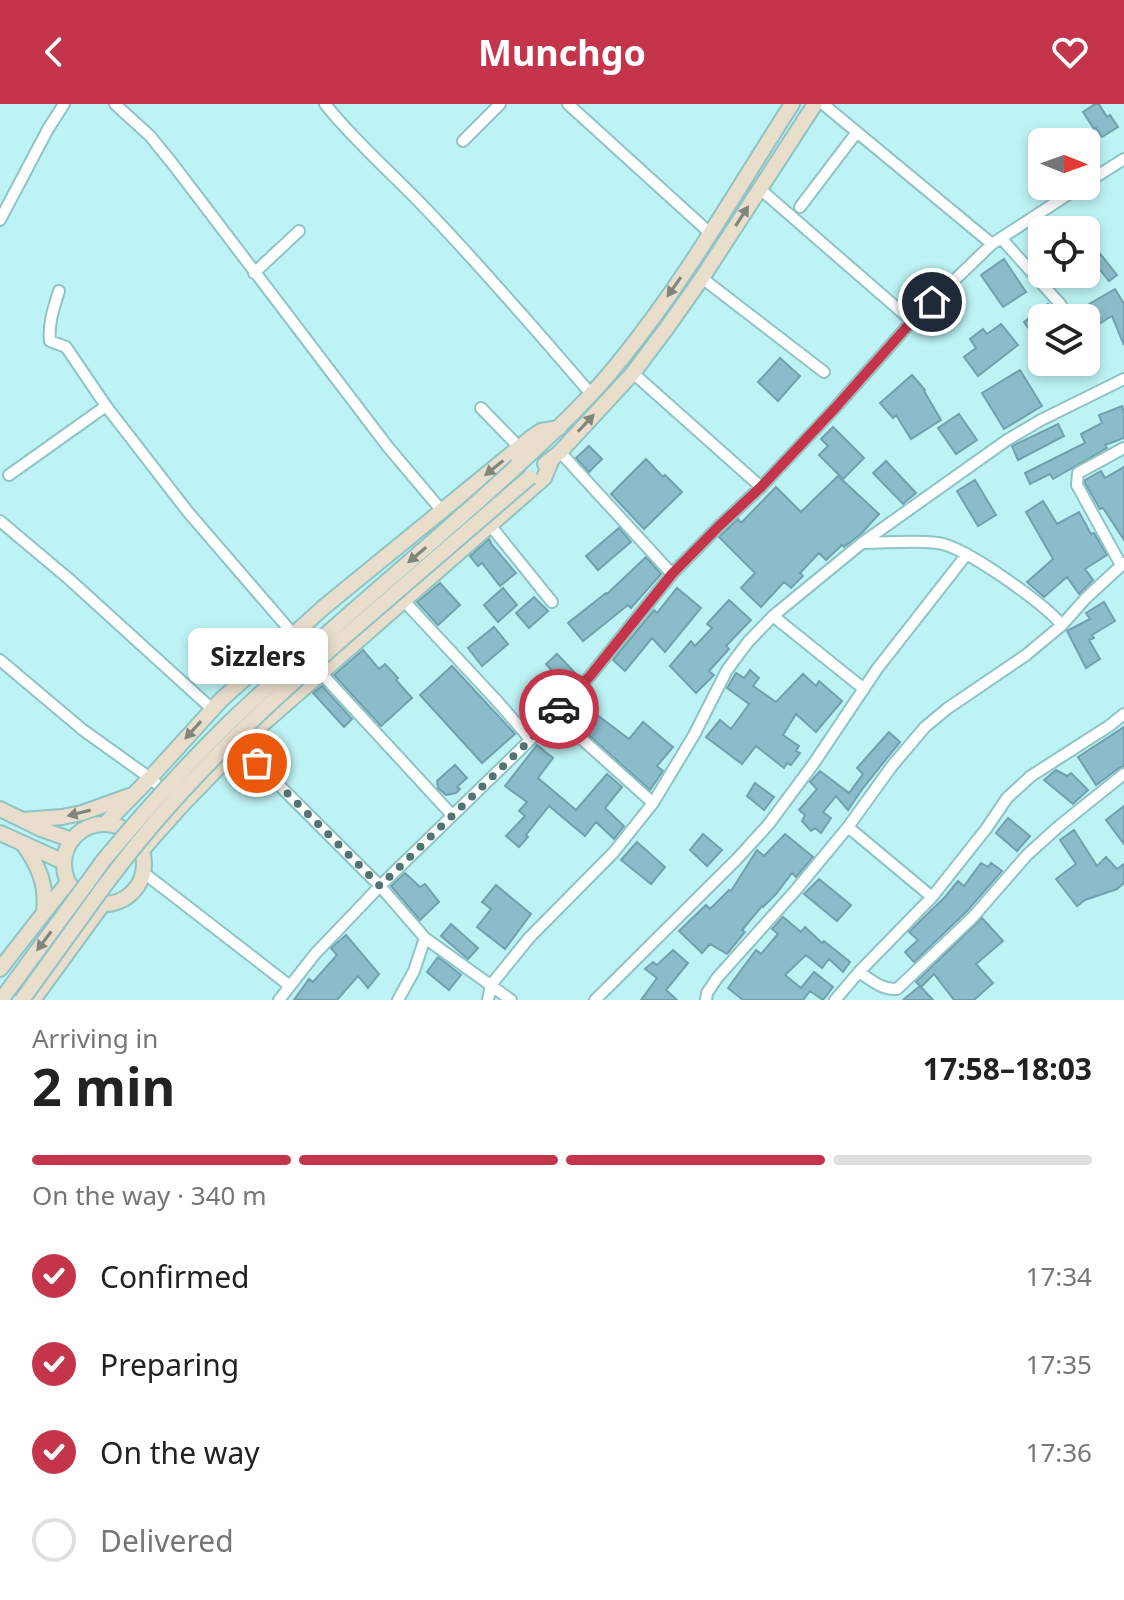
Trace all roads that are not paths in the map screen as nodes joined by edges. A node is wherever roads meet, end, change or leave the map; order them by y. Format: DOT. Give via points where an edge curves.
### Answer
graph roads {
  1 [pos="64,104"];
  2 [pos="115,104"];
  3 [pos="325,104"];
  4 [pos="500,104"];
  5 [pos="568,104"];
  6 [pos="815,104"];
  7 [pos="823,104"];
  8 [pos="789,105"];
  9 [pos="857,132"];
  10 [pos="463,141"];
  11 [pos="1124,159"];
  12 [pos="1100,174"];
  13 [pos="760,189"];
  14 [pos="1060,200"];
  15 [pos="800,207"];
  16 [pos="0,220"];
  17 [pos="299,231"];
  18 [pos="711,234"];
  19 [pos="997,241"];
  20 [pos="254,273"];
  21 [pos="702,278"];
  22 [pos="59,291"];
  23 [pos="1060,304"];
  24 [pos="912,321"];
  25 [pos="824,372"];
  26 [pos="633,373"];
  27 [pos="1124,379"];
  28 [pos="591,394"];
  29 [pos="106,406"];
  30 [pos="481,408"];
  31 [pos="559,428"];
  32 [pos="519,447"];
  33 [pos="1124,448"];
  34 [pos="556,455"];
  35 [pos="9,475"];
  36 [pos="761,487"];
  37 [pos="442,511"];
  38 [pos="0,521"];
  39 [pos="490,525"];
  40 [pos="862,543"];
  41 [pos="967,554"];
  42 [pos="1122,564"];
  43 [pos="672,574"];
  44 [pos="404,601"];
  45 [pos="552,602"];
  46 [pos="773,616"];
  47 [pos="1062,625"];
  48 [pos="294,635"];
  49 [pos="0,660"];
  50 [pos="321,673"];
  51 [pos="864,689"];
  52 [pos="212,709"];
  53 [pos="554,714"];
  54 [pos="1124,714"];
  55 [pos="530,739"];
  56 [pos="240,746"];
  57 [pos="150,778"];
  58 [pos="1123,779"];
  59 [pos="133,795"];
  60 [pos="653,803"];
  61 [pos="181,806"];
  62 [pos="0,809"];
  63 [pos="452,815"];
  64 [pos="23,820"];
  65 [pos="106,823"];
  66 [pos="848,827"];
  67 [pos="0,833"];
  68 [pos="72,840"];
  69 [pos="29,846"];
  70 [pos="142,850"];
  71 [pos="64,862"];
  72 [pos="144,873"];
  73 [pos="68,882"];
  74 [pos="380,886"];
  75 [pos="932,897"];
  76 [pos="103,904"];
  77 [pos="44,912"];
  78 [pos="425,938"];
  79 [pos="0,969"];
  80 [pos="859,972"];
  81 [pos="491,985"];
  82 [pos="290,986"];
  83 [pos="33,999"];
  84 [pos="1,1000"];
  85 [pos="279,1000"];
  86 [pos="398,1000"];
  87 [pos="488,1000"];
  88 [pos="511,1000"];
  89 [pos="595,1000"];
  90 [pos="706,1000"];
  91 [pos="835,1000"];
  1 -- 16 [label="street"];
  2 -- 20 [label="street" via="157,145"];
  3 -- 28 [label="street" via="484,270"];
  4 -- 10 [label="street"];
  5 -- 18 [label="street"];
  6 -- 13 [label="main road"];
  7 -- 9 [label="street"];
  8 -- 18 [label="main road"];
  9 -- 15 [label="street"];
  9 -- 19 [label="street"];
  11 -- 12 [label="street"];
  21 -- 13 [label="main road, one-way"];
  13 -- 24 [label="street"];
  14 -- 19 [label="street"];
  17 -- 20 [label="street"];
  18 -- 28 [label="main road, one-way"];
  19 -- 23 [label="street"];
  19 -- 24 [label="street"];
  20 -- 37 [label="street"];
  21 -- 25 [label="street"];
  21 -- 26 [label="main road"];
  22 -- 29 [label="street" via="50,341 66,347"];
  24 -- 36 [label="street"];
  34 -- 26 [label="main road, one-way"];
  26 -- 36 [label="street"];
  27 -- 40 [label="street" via="1007,440"];
  28 -- 31 [label="main road"];
  29 -- 35 [label="street"];
  29 -- 48 [label="street"];
  30 -- 32 [label="street"];
  31 -- 32 [label="main road" via="541,431"];
  31 -- 84 [label="main road, one-way, bridge" via="305,652 159,794"];
  32 -- 37 [label="main road, one-way"];
  33 -- 42 [label="street" via="1077,478"];
  34 -- 39 [label="main road" via="544,478"];
  34 -- 43 [label="street"];
  34 -- 83 [label="main road, bridge" via="313,665 176,798 125,858"];
  36 -- 43 [label="street"];
  37 -- 48 [label="main road"];
  38 -- 52 [label="street"];
  39 -- 44 [label="main road"];
  39 -- 45 [label="street"];
  40 -- 41 [label="street" via="936,543"];
  40 -- 46 [label="street"];
  41 -- 47 [label="street"];
  41 -- 51 [label="street"];
  42 -- 47 [label="street"];
  43 -- 53 [label="street"];
  44 -- 50 [label="main road"];
  44 -- 55 [label="street"];
  46 -- 51 [label="street"];
  46 -- 60 [label="street" via="727,670"];
  47 -- 66 [label="street" via="925,727"];
  48 -- 52 [label="main road"];
  49 -- 57 [label="street"];
  50 -- 56 [label="main road"];
  50 -- 63 [label="street"];
  51 -- 89 [label="street" via="768,825"];
  52 -- 57 [label="main road, one-way"];
  53 -- 55 [label="street"];
  53 -- 60 [label="street"];
  54 -- 75 [label="street" via="1007,798"];
  55 -- 63 [label="street"];
  56 -- 61 [label="main road"];
  56 -- 74 [label="street"];
  57 -- 59 [label="main road"];
  57 -- 61 [label="street"];
  58 -- 80 [label="street" via="1027,855 973,917 897,989"];
  59 -- 64 [label="main road, one-way" via="82,813"];
  59 -- 65 [label="main road"];
  60 -- 81 [label="street"];
  61 -- 70 [label="main road"];
  62 -- 64 [label="main road"];
  63 -- 74 [label="street"];
  64 -- 68 [label="main road"];
  65 -- 68 [label="main road" via="90,825"];
  65 -- 70 [label="main road" via="128,831"];
  66 -- 75 [label="street"];
  66 -- 90 [label="street" via="717,978"];
  67 -- 69 [label="main road"];
  68 -- 71 [label="main road"];
  69 -- 71 [label="main road"];
  69 -- 77 [label="main road" via="43,881"];
  70 -- 72 [label="main road"];
  71 -- 73 [label="main road"];
  72 -- 76 [label="main road" via="126,898"];
  72 -- 82 [label="street"];
  73 -- 76 [label="main road" via="81,897"];
  73 -- 77 [label="main road"];
  74 -- 78 [label="street"];
  74 -- 82 [label="street"];
  75 -- 80 [label="street"];
  76 -- 83 [label="main road"];
  77 -- 79 [label="main road"];
  78 -- 81 [label="street"];
  78 -- 86 [label="street"];
  80 -- 91 [label="street"];
  81 -- 87 [label="street"];
  81 -- 88 [label="street"];
  82 -- 85 [label="street"];
}
